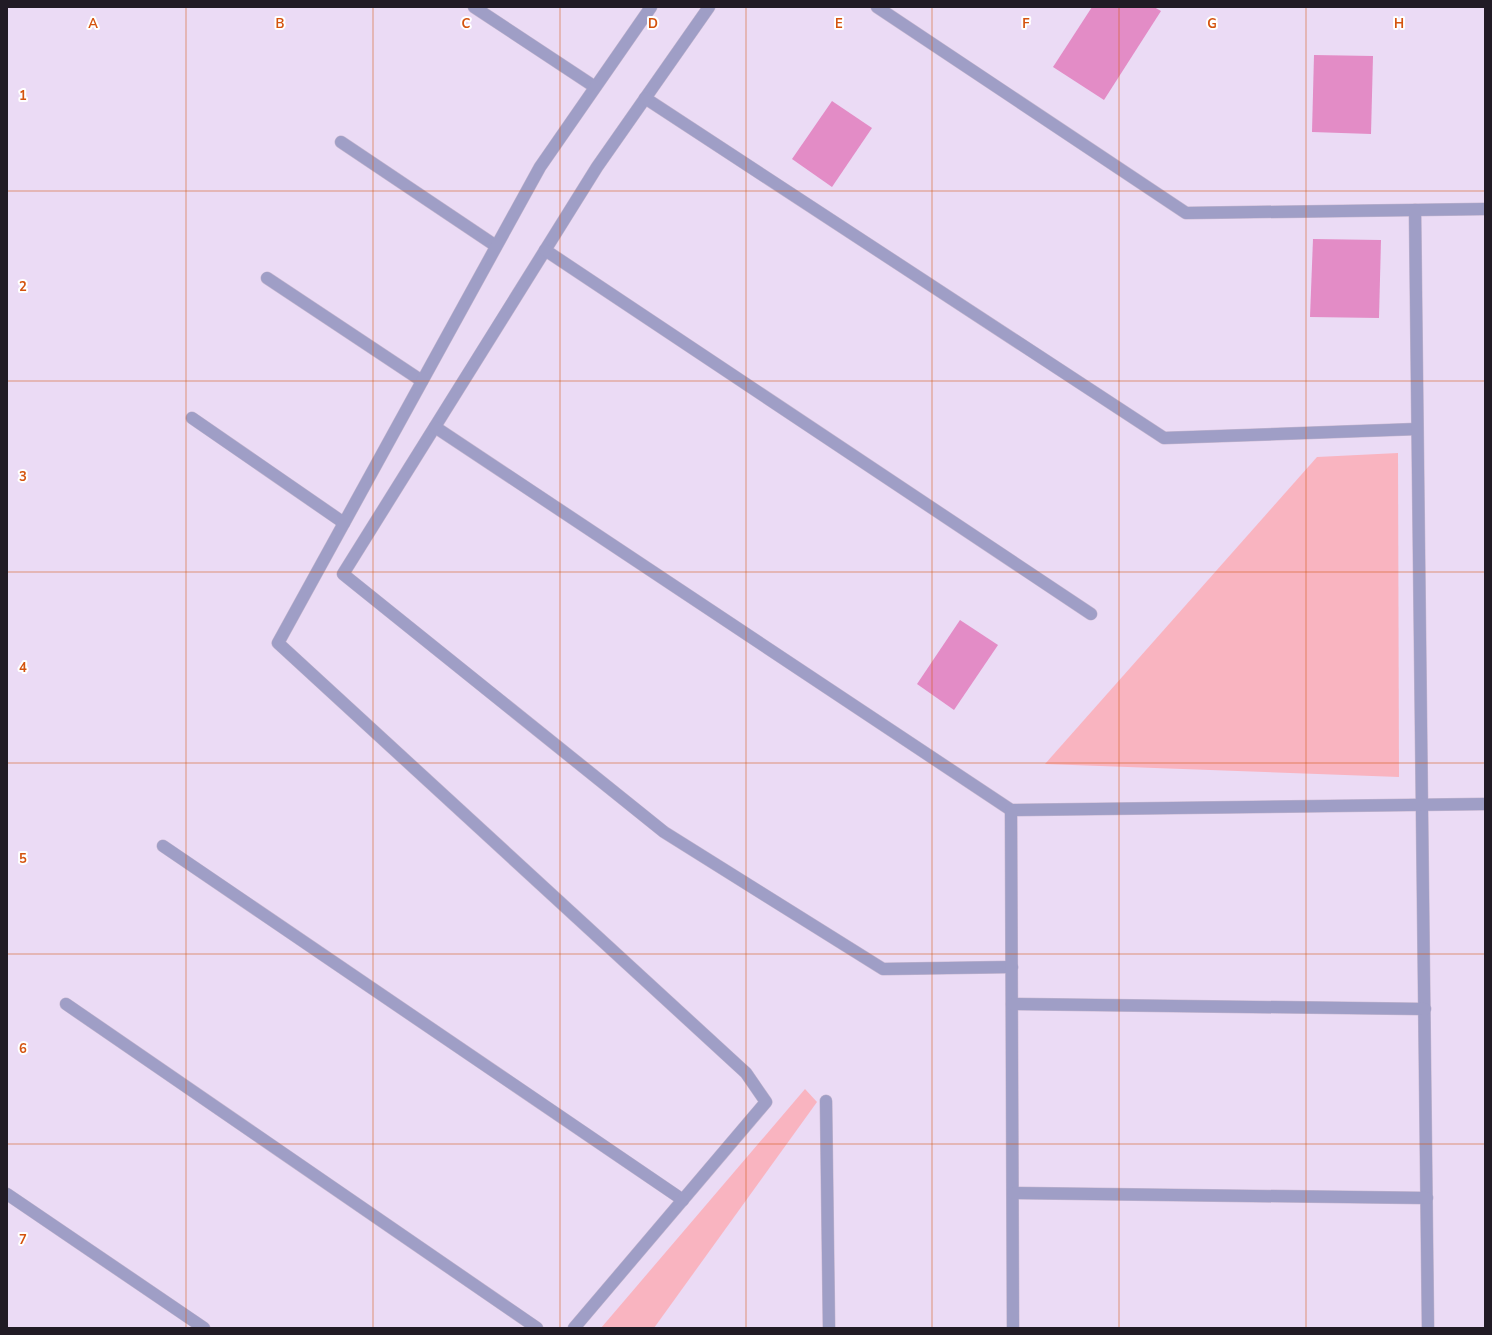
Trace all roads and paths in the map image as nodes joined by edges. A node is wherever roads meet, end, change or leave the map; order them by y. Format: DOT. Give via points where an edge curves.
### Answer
graph roads {
  1 [pos="474,7"];
  2 [pos="651,7"];
  3 [pos="709,7"];
  4 [pos="877,7"];
  5 [pos="595,87"];
  6 [pos="645,98"];
  7 [pos="341,142"];
  8 [pos="1485,209"];
  9 [pos="1415,210"];
  10 [pos="496,246"];
  11 [pos="545,250"];
  12 [pos="268,278"];
  13 [pos="422,381"];
  14 [pos="192,418"];
  15 [pos="435,427"];
  16 [pos="1418,429"];
  17 [pos="344,523"];
  18 [pos="1091,614"];
  19 [pos="1485,804"];
  20 [pos="1422,805"];
  21 [pos="1011,810"];
  22 [pos="163,846"];
  23 [pos="1012,967"];
  24 [pos="66,1004"];
  25 [pos="1012,1004"];
  26 [pos="1425,1009"];
  27 [pos="826,1101"];
  28 [pos="7,1194"];
  29 [pos="1013,1194"];
  30 [pos="1427,1198"];
  31 [pos="683,1200"];
  32 [pos="204,1328"];
  33 [pos="537,1328"];
  34 [pos="574,1328"];
  35 [pos="829,1328"];
  36 [pos="1013,1328"];
  37 [pos="1428,1328"];
  1 -- 5 [label="street"];
  2 -- 5 [label="street"];
  3 -- 6 [label="street"];
  4 -- 9 [label="street" via="1186,213"];
  5 -- 10 [label="street" via="540,167"];
  6 -- 11 [label="street" via="597,167"];
  6 -- 16 [label="street" via="1164,438"];
  7 -- 10 [label="street"];
  8 -- 9 [label="street"];
  9 -- 16 [label="street"];
  10 -- 13 [label="street"];
  11 -- 15 [label="street"];
  11 -- 18 [label="street"];
  12 -- 13 [label="street"];
  13 -- 17 [label="street"];
  14 -- 17 [label="street"];
  15 -- 21 [label="street"];
  15 -- 23 [label="street" via="343,574 664,832 883,969"];
  16 -- 20 [label="street"];
  17 -- 31 [label="street" via="278,643 746,1073 766,1102"];
  19 -- 20 [label="street"];
  20 -- 21 [label="street"];
  20 -- 26 [label="street"];
  21 -- 23 [label="street"];
  22 -- 31 [label="street"];
  23 -- 25 [label="street"];
  24 -- 33 [label="street"];
  25 -- 26 [label="street"];
  25 -- 29 [label="street"];
  26 -- 30 [label="street"];
  27 -- 35 [label="street"];
  28 -- 32 [label="street"];
  29 -- 30 [label="street"];
  29 -- 36 [label="street"];
  30 -- 37 [label="street"];
  31 -- 34 [label="street"];
}
